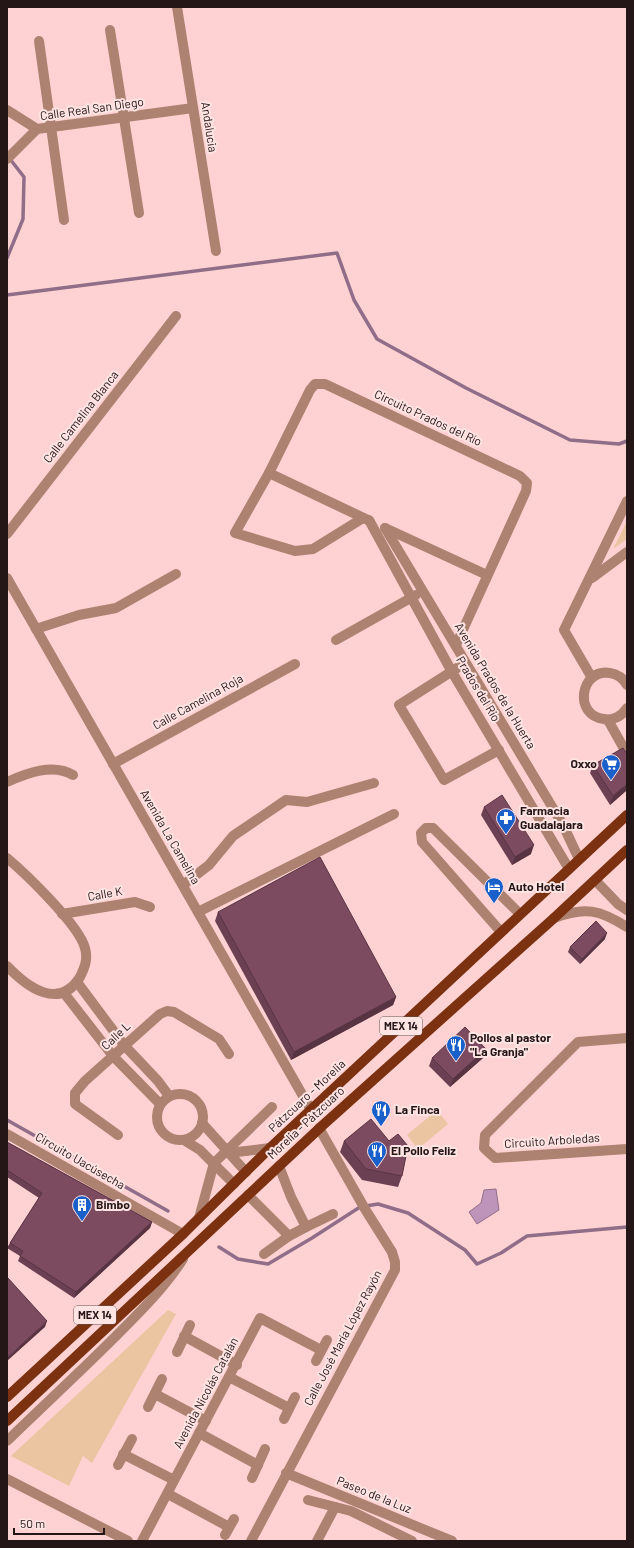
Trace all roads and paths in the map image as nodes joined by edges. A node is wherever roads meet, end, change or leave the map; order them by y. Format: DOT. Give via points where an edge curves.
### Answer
graph roads {
  1 [pos="177,7"];
  2 [pos="110,30"];
  3 [pos="39,41"];
  4 [pos="193,108"];
  5 [pos="7,110"];
  6 [pos="123,117"];
  7 [pos="52,128"];
  8 [pos="37,130"];
  9 [pos="7,159"];
  10 [pos="139,213"];
  11 [pos="64,220"];
  12 [pos="216,251"];
  13 [pos="176,316"];
  14 [pos="269,473"];
  15 [pos="627,501"];
  16 [pos="366,519"];
  17 [pos="385,528"];
  18 [pos="7,534"];
  19 [pos="627,552"];
  20 [pos="176,574"];
  21 [pos="487,575"];
  22 [pos="7,578"];
  23 [pos="590,579"];
  24 [pos="423,592"];
  25 [pos="411,598"];
  26 [pos="36,629"];
  27 [pos="336,640"];
  28 [pos="456,645"];
  29 [pos="465,663"];
  30 [pos="295,664"];
  31 [pos="452,672"];
  32 [pos="592,678"];
  33 [pos="627,683"];
  34 [pos="627,708"];
  35 [pos="608,720"];
  36 [pos="499,750"];
  37 [pos="627,754"];
  38 [pos="113,764"];
  39 [pos="73,775"];
  40 [pos="7,782"];
  41 [pos="374,783"];
  42 [pos="394,814"];
  43 [pos="625,816"];
  44 [pos="627,850"];
  45 [pos="7,858"];
  46 [pos="579,859"];
  47 [pos="569,869"];
  48 [pos="595,880"];
  49 [pos="183,886"];
  50 [pos="150,907"];
  51 [pos="627,910"];
  52 [pos="198,912"];
  53 [pos="62,914"];
  54 [pos="520,914"];
  55 [pos="553,918"];
  56 [pos="626,925"];
  57 [pos="501,932"];
  58 [pos="7,968"];
  59 [pos="76,982"];
  60 [pos="64,993"];
  61 [pos="627,1038"];
  62 [pos="124,1045"];
  63 [pos="229,1054"];
  64 [pos="113,1056"];
  65 [pos="169,1096"];
  66 [pos="160,1104"];
  67 [pos="272,1107"];
  68 [pos="311,1110"];
  69 [pos="202,1123"];
  70 [pos="319,1128"];
  71 [pos="7,1134"];
  72 [pos="118,1136"];
  73 [pos="184,1140"];
  74 [pos="270,1148"];
  75 [pos="627,1149"];
  76 [pos="228,1152"];
  77 [pos="214,1164"];
  78 [pos="279,1166"];
  79 [pos="246,1172"];
  80 [pos="234,1184"];
  81 [pos="248,1195"];
  82 [pos="333,1214"];
  83 [pos="199,1218"];
  84 [pos="306,1227"];
  85 [pos="183,1234"];
  86 [pos="289,1236"];
  87 [pos="188,1252"];
  88 [pos="264,1254"];
  89 [pos="190,1325"];
  90 [pos="184,1336"];
  91 [pos="327,1340"];
  92 [pos="322,1350"];
  93 [pos="177,1352"];
  94 [pos="316,1361"];
  95 [pos="237,1365"];
  96 [pos="229,1377"];
  97 [pos="162,1379"];
  98 [pos="155,1394"];
  99 [pos="7,1397"];
  100 [pos="295,1397"];
  101 [pos="148,1407"];
  102 [pos="289,1408"];
  103 [pos="284,1419"];
  104 [pos="7,1421"];
  105 [pos="206,1421"];
  106 [pos="199,1433"];
  107 [pos="132,1439"];
  108 [pos="7,1441"];
  109 [pos="265,1449"];
  110 [pos="123,1454"];
  111 [pos="118,1465"];
  112 [pos="258,1465"];
  113 [pos="286,1473"];
  114 [pos="252,1478"];
  115 [pos="7,1479"];
  116 [pos="174,1480"];
  117 [pos="168,1494"];
  118 [pos="308,1500"];
  119 [pos="335,1507"];
  120 [pos="229,1527"];
  121 [pos="128,1541"];
  122 [pos="142,1541"];
  123 [pos="251,1541"];
  124 [pos="317,1541"];
  125 [pos="412,1541"];
  126 [pos="452,1541"];
  1 -- 4 [label="street, Andalucia"];
  2 -- 6 [label="street"];
  3 -- 7 [label="street"];
  4 -- 6 [label="street, Calle Real San Diego"];
  4 -- 12 [label="street, Andalucia"];
  5 -- 8 [label="street"];
  6 -- 7 [label="street, Calle Real San Diego"];
  6 -- 10 [label="street"];
  7 -- 8 [label="street, Calle Real San Diego"];
  7 -- 11 [label="street"];
  8 -- 9 [label="street, Calle Real San Diego"];
  13 -- 18 [label="street, Calle Camelina Blanca"];
  14 -- 16 [label="street"];
  14 -- 16 [label="street, Circuito Prados del Río" via="235,533 295,551 313,549"];
  14 -- 21 [label="street, Circuito Prados del Río" via="310,390 316,384 325,384 520,476 527,483 526,491"];
  15 -- 23 [label="street"];
  16 -- 17 [label="street"];
  16 -- 25 [label="street, Prados del Río"];
  17 -- 21 [label="street"];
  17 -- 24 [label="street, Avenida Prados de la Huerta"];
  19 -- 23 [label="street"];
  20 -- 26 [label="street" via="116,608 79,615"];
  21 -- 28 [label="street, Circuito Prados del Río"];
  22 -- 26 [label="street, Avenida La Camelina"];
  23 -- 32 [label="street" via="564,630"];
  24 -- 25 [label="street"];
  24 -- 28 [label="street, Avenida Prados de la Huerta"];
  25 -- 27 [label="street"];
  25 -- 31 [label="street, Prados del Río"];
  26 -- 38 [label="street, Avenida La Camelina"];
  28 -- 29 [label="street, Avenida Prados de la Huerta"];
  29 -- 31 [label="street"];
  29 -- 46 [label="street, Avenida Prados de la Huerta" via="564,825"];
  30 -- 38 [label="street, Calle Camelina Roja"];
  31 -- 36 [label="street, Prados del Río"];
  31 -- 36 [label="street" via="399,705 444,780"];
  32 -- 33 [label="street" via="606,672"];
  32 -- 35 [label="street" via="584,690 584,705 594,716"];
  34 -- 35 [label="street" via="617,718"];
  35 -- 37 [label="street"];
  36 -- 47 [label="street, Prados del Río"];
  38 -- 49 [label="street, Avenida La Camelina"];
  39 -- 40 [label="street" via="65,770 56,769 34,772"];
  41 -- 49 [label="street" via="307,802 286,800 233,836 209,866"];
  42 -- 52 [label="street"];
  43 -- 46 [label="main road, Pátzcuaro - Morelia / MEX 14"];
  44 -- 48 [label="main road, Morelia - Pátzcuaro / MEX 14"];
  45 -- 53 [label="street"];
  46 -- 47 [label="main road, Pátzcuaro - Morelia / MEX 14"];
  47 -- 54 [label="main road, Pátzcuaro - Morelia / MEX 14"];
  48 -- 51 [label="street"];
  48 -- 55 [label="main road, Morelia - Pátzcuaro / MEX 14"];
  49 -- 52 [label="street, Avenida La Camelina"];
  50 -- 53 [label="street, Calle K" via="135,902"];
  52 -- 68 [label="street, Avenida La Camelina"];
  53 -- 59 [label="street" via="78,933 85,948 86,966"];
  54 -- 57 [label="main road, Pátzcuaro - Morelia / MEX 14"];
  54 -- 57 [label="street" via="433,828 426,828 421,833 422,842"];
  55 -- 56 [label="street" via="582,910 596,912"];
  55 -- 70 [label="main road, Morelia - Pátzcuaro / MEX 14"];
  57 -- 68 [label="main road, Pátzcuaro - Morelia / MEX 14"];
  58 -- 60 [label="street" via="31,988 44,993"];
  59 -- 60 [label="street"];
  59 -- 62 [label="street"];
  60 -- 64 [label="street"];
  61 -- 75 [label="street, Circuito Arboledas" via="578,1042 485,1134 484,1148 496,1158"];
  62 -- 63 [label="street, Calle L" via="167,1011 174,1012 219,1039"];
  62 -- 64 [label="street, Calle L"];
  62 -- 65 [label="street"];
  64 -- 66 [label="street"];
  64 -- 72 [label="street, Calle L" via="75,1093 74,1104"];
  65 -- 66 [label="street"];
  65 -- 69 [label="street" via="184,1094 197,1101 201,1108"];
  66 -- 73 [label="street" via="157,1111 158,1126 169,1138"];
  67 -- 76 [label="street"];
  68 -- 74 [label="main road, Pátzcuaro - Morelia / MEX 14"];
  69 -- 73 [label="street" via="196,1134"];
  69 -- 76 [label="street"];
  70 -- 78 [label="main road, Morelia - Pátzcuaro / MEX 14"];
  70 -- 113 [label="street, Calle José María López Rayón" via="392,1252 395,1270"];
  71 -- 85 [label="street, Circuito Uacúsecha"];
  73 -- 77 [label="street" via="200,1150"];
  74 -- 76 [label="street"];
  74 -- 79 [label="main road, Pátzcuaro - Morelia / MEX 14"];
  76 -- 77 [label="street"];
  76 -- 79 [label="street"];
  77 -- 80 [label="street"];
  77 -- 83 [label="street"];
  78 -- 81 [label="main road, Morelia - Pátzcuaro / MEX 14"];
  78 -- 84 [label="street"];
  79 -- 80 [label="main road, Pátzcuaro - Morelia / MEX 14"];
  80 -- 83 [label="main road, Pátzcuaro - Morelia / MEX 14"];
  81 -- 86 [label="street"];
  81 -- 87 [label="main road, Morelia - Pátzcuaro / MEX 14"];
  82 -- 84 [label="street"];
  83 -- 85 [label="main road, Pátzcuaro - Morelia / MEX 14"];
  84 -- 86 [label="street"];
  85 -- 99 [label="main road, Pátzcuaro - Morelia / MEX 14"];
  86 -- 88 [label="street"];
  87 -- 104 [label="main road, Morelia - Pátzcuaro"];
  87 -- 108 [label="street" via="166,1284 141,1311 77,1376"];
  89 -- 90 [label="street"];
  90 -- 93 [label="street"];
  90 -- 95 [label="street"];
  91 -- 92 [label="street"];
  92 -- 94 [label="street"];
  92 -- 95 [label="street, Avenida Nicolás Catalán" via="260,1318"];
  95 -- 96 [label="street, Avenida Nicolás Catalán"];
  96 -- 102 [label="street"];
  96 -- 105 [label="street, Avenida Nicolás Catalán"];
  97 -- 98 [label="street"];
  98 -- 101 [label="street"];
  98 -- 105 [label="street"];
  100 -- 102 [label="street"];
  102 -- 103 [label="street"];
  105 -- 106 [label="street, Avenida Nicolás Catalán"];
  106 -- 112 [label="street"];
  106 -- 116 [label="street, Avenida Nicolás Catalán"];
  107 -- 110 [label="street"];
  109 -- 112 [label="street"];
  110 -- 111 [label="street"];
  110 -- 116 [label="street"];
  112 -- 114 [label="street"];
  113 -- 123 [label="street, Calle José María López Rayón"];
  113 -- 126 [label="street, Paseo de la Luz"];
  115 -- 121 [label="street"];
  116 -- 117 [label="street, Avenida Nicolás Catalán"];
  117 -- 120 [label="street"];
  117 -- 122 [label="street, Avenida Nicolás Catalán"];
  118 -- 119 [label="street, Paseo de la Luz"];
  119 -- 124 [label="street"];
  119 -- 125 [label="street, Paseo de la Luz" via="351,1511"];
}
